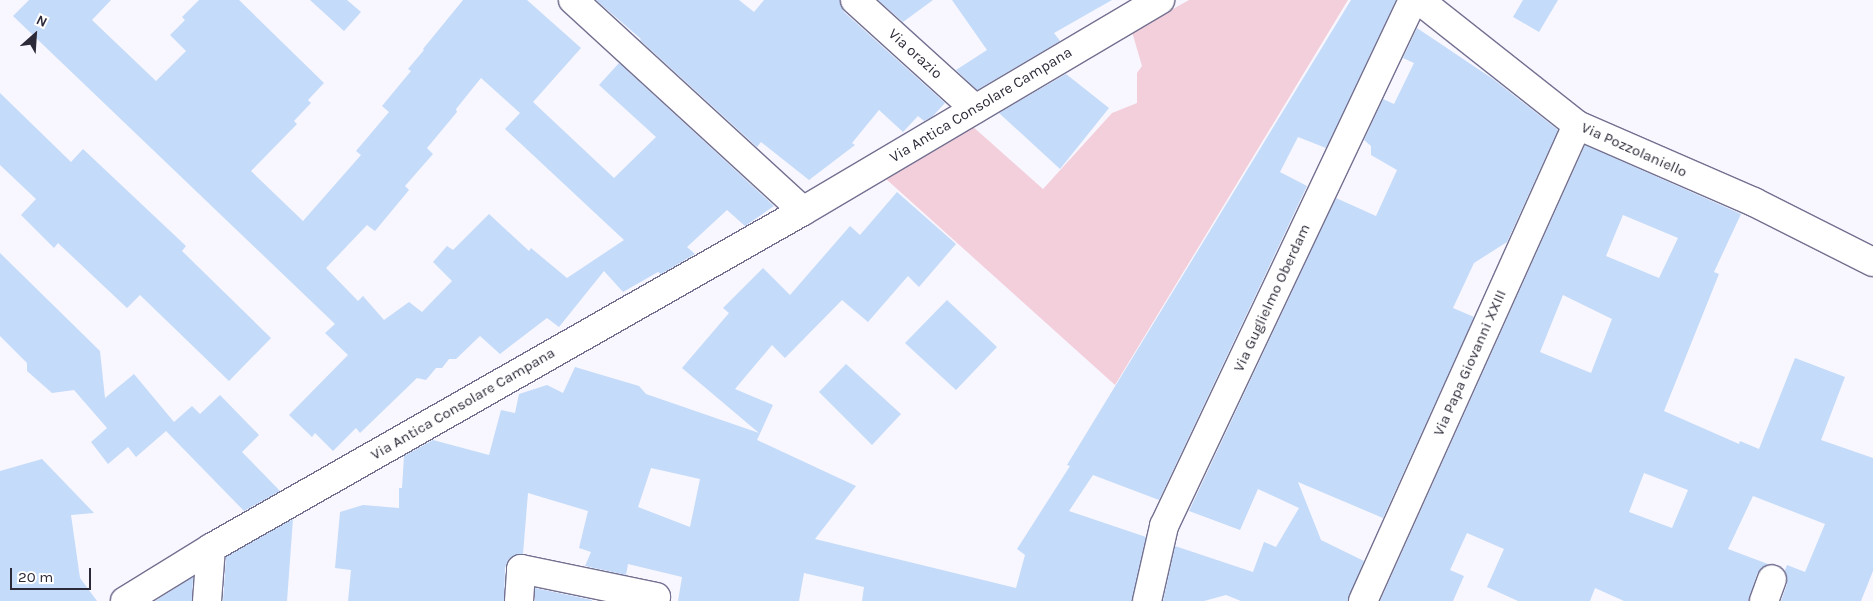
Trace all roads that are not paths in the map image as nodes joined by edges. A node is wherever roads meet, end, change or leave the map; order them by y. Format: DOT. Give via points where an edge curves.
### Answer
graph roads {
  1 [pos="573,0"];
  2 [pos="855,0"];
  3 [pos="1160,0"];
  4 [pos="1413,0"];
  5 [pos="1419,0"];
  6 [pos="975,109"];
  7 [pos="1577,125"];
  8 [pos="803,211"];
  9 [pos="1873,262"];
  10 [pos="211,548"];
  11 [pos="656,597"];
  12 [pos="125,601"];
  13 [pos="207,601"];
  14 [pos="519,601"];
  15 [pos="1147,601"];
  16 [pos="1363,601"];
  1 -- 8 [label="street"];
  2 -- 6 [label="street, Via orazio"];
  3 -- 6 [label="street, Via Antica Consolare Campana"];
  4 -- 15 [label="street, Via Guglielmo Oberdam" via="1164,526"];
  5 -- 7 [label="street, Via Pozzolaniello"];
  6 -- 8 [label="street, Via Antica Consolare Campana"];
  7 -- 9 [label="street, Via Pozzolaniello" via="1754,202"];
  7 -- 16 [label="street, Via Papa Giovanni XXIII"];
  8 -- 10 [label="street, Via Antica Consolare Campana"];
  10 -- 12 [label="street, Via Antica Consolare Campana"];
  10 -- 13 [label="street"];
  11 -- 14 [label="street" via="522,569"];
}
